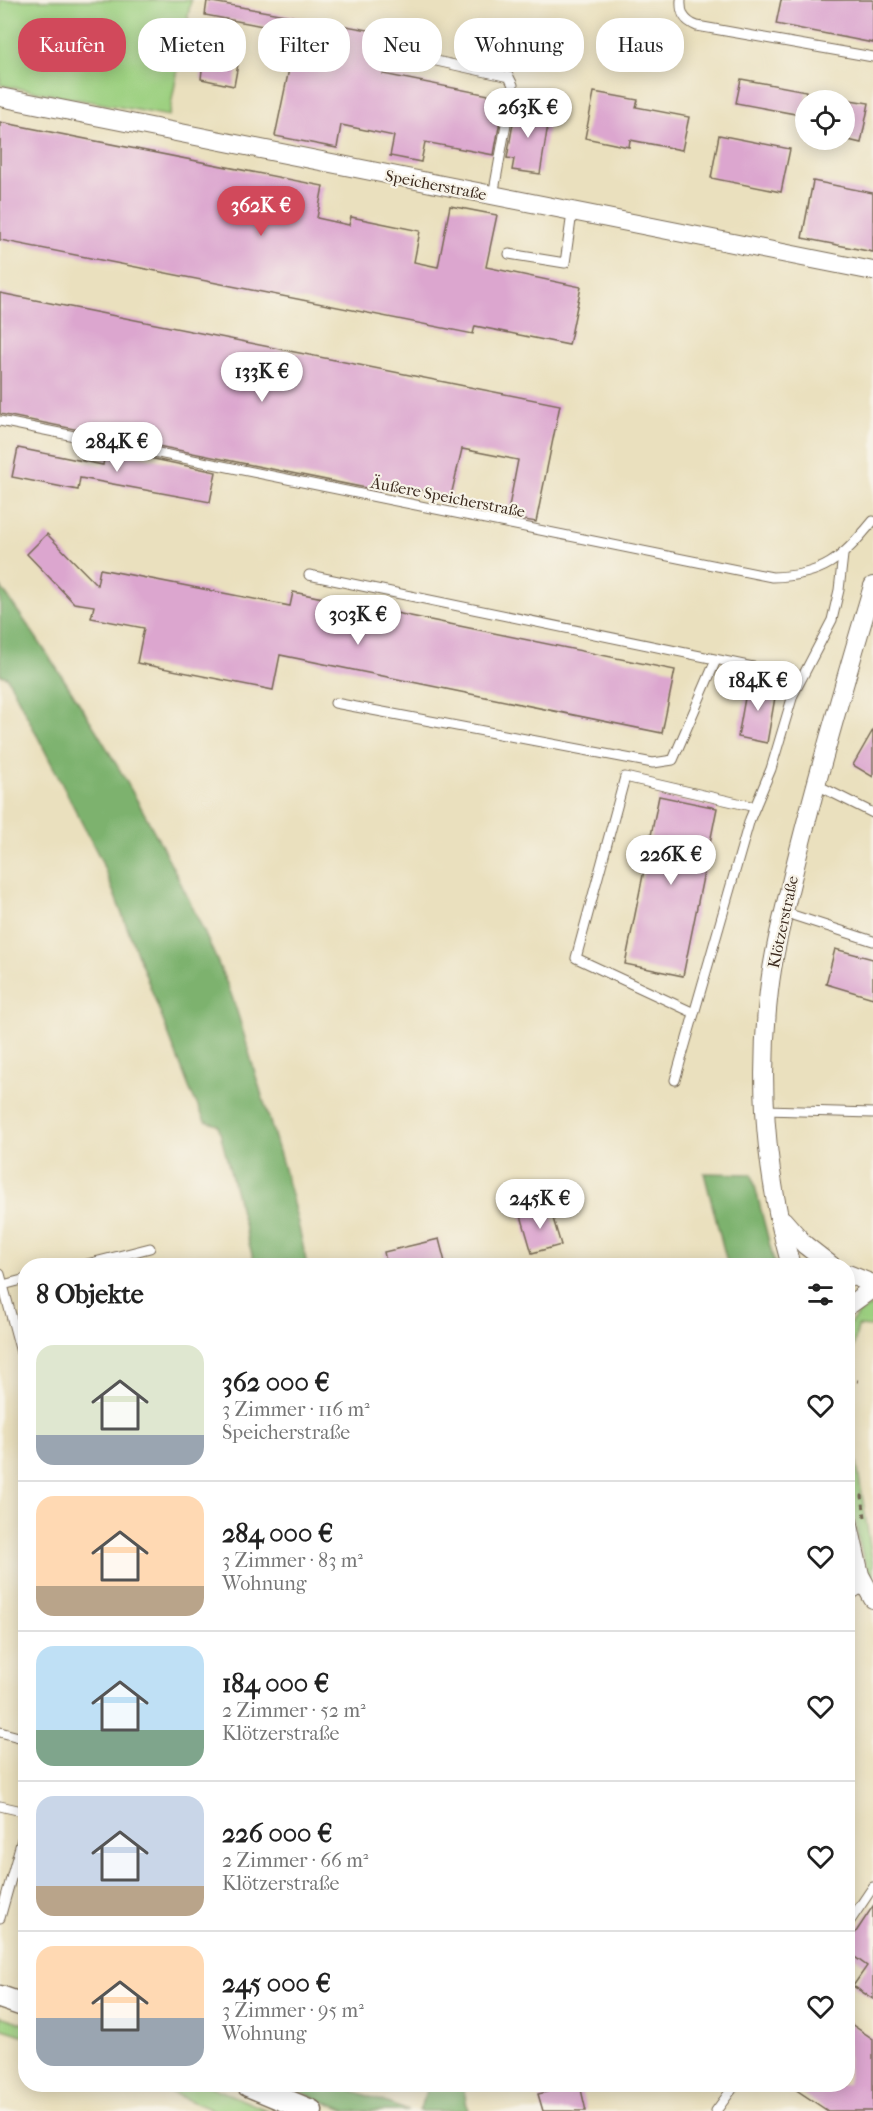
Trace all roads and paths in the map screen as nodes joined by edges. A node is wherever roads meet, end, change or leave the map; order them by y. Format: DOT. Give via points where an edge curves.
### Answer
graph roads {
  1 [pos="681,0"];
  2 [pos="873,57"];
  3 [pos="442,62"];
  4 [pos="0,98"];
  5 [pos="493,196"];
  6 [pos="572,213"];
  7 [pos="509,254"];
  8 [pos="873,271"];
  9 [pos="0,421"];
  10 [pos="873,521"];
  11 [pos="843,555"];
  12 [pos="309,575"];
  13 [pos="873,586"];
  14 [pos="716,660"];
  15 [pos="802,677"];
  16 [pos="335,703"];
  17 [pos="815,784"];
  18 [pos="755,807"];
  19 [pos="873,813"];
  20 [pos="783,912"];
  21 [pos="873,941"];
  22 [pos="694,1013"];
  23 [pos="675,1080"];
  24 [pos="765,1110"];
  25 [pos="873,1113"];
  26 [pos="780,1216"];
  27 [pos="150,1248"];
  28 [pos="111,1258"];
  29 [pos="789,1258"];
  30 [pos="822,1258"];
  31 [pos="0,1274"];
  32 [pos="855,1277"];
  33 [pos="18,1282"];
  34 [pos="3,1285"];
  35 [pos="873,1286"];
  36 [pos="3,1300"];
  37 [pos="855,1300"];
  38 [pos="18,1346"];
  39 [pos="855,1381"];
  40 [pos="858,1381"];
  41 [pos="855,1557"];
  42 [pos="869,1592"];
  43 [pos="0,1732"];
  44 [pos="18,1737"];
  45 [pos="0,1806"];
  46 [pos="18,1810"];
  47 [pos="18,1854"];
  48 [pos="873,1887"];
  49 [pos="855,1914"];
  50 [pos="0,1918"];
  51 [pos="0,1997"];
  52 [pos="18,2003"];
  53 [pos="265,2092"];
  54 [pos="730,2092"];
  55 [pos="311,2111"];
  56 [pos="716,2111"];
  1 -- 2 [label="lane" via="682,15 697,26"];
  3 -- 5 [label="lane" via="509,77 513,85"];
  4 -- 5 [label="street, Speicherstraße"];
  5 -- 6 [label="street, Speicherstraße"];
  6 -- 7 [label="lane" via="564,263"];
  6 -- 8 [label="street, Speicherstraße"];
  9 -- 11 [label="lane, Äußere Speicherstraße" via="772,577 821,569"];
  10 -- 11 [label="lane, Äußere Speicherstraße"];
  11 -- 15 [label="lane" via="832,620"];
  12 -- 14 [label="lane"];
  13 -- 17 [label="street, Klötzerstraße"];
  14 -- 15 [label="lane"];
  14 -- 16 [label="lane" via="673,760 653,763"];
  15 -- 18 [label="lane"];
  17 -- 19 [label="lane"];
  17 -- 20 [label="street, Klötzerstraße"];
  18 -- 22 [label="lane"];
  18 -- 22 [label="lane" via="625,777 576,958"];
  20 -- 21 [label="lane"];
  20 -- 24 [label="street, Klötzerstraße" via="769,993"];
  22 -- 23 [label="lane"];
  24 -- 25 [label="lane"];
  24 -- 26 [label="street, Klötzerstraße" via="771,1175"];
  26 -- 29 [label="street, Klötzerstraße"];
  26 -- 30 [label="street"];
  27 -- 28 [label="lane"];
  31 -- 34 [label="lane"];
  32 -- 35 [label="street"];
  33 -- 34 [label="lane"];
  34 -- 36 [label="lane"];
  35 -- 37 [label="street"];
  36 -- 38 [label="lane"];
  39 -- 40 [label="path"];
  41 -- 42 [label="street"];
  43 -- 44 [label="lane"];
  45 -- 46 [label="lane"];
  47 -- 50 [label="lane"];
  48 -- 49 [label="lane"];
  51 -- 52 [label="street"];
  53 -- 55 [label="street"];
  54 -- 56 [label="lane"];
}
